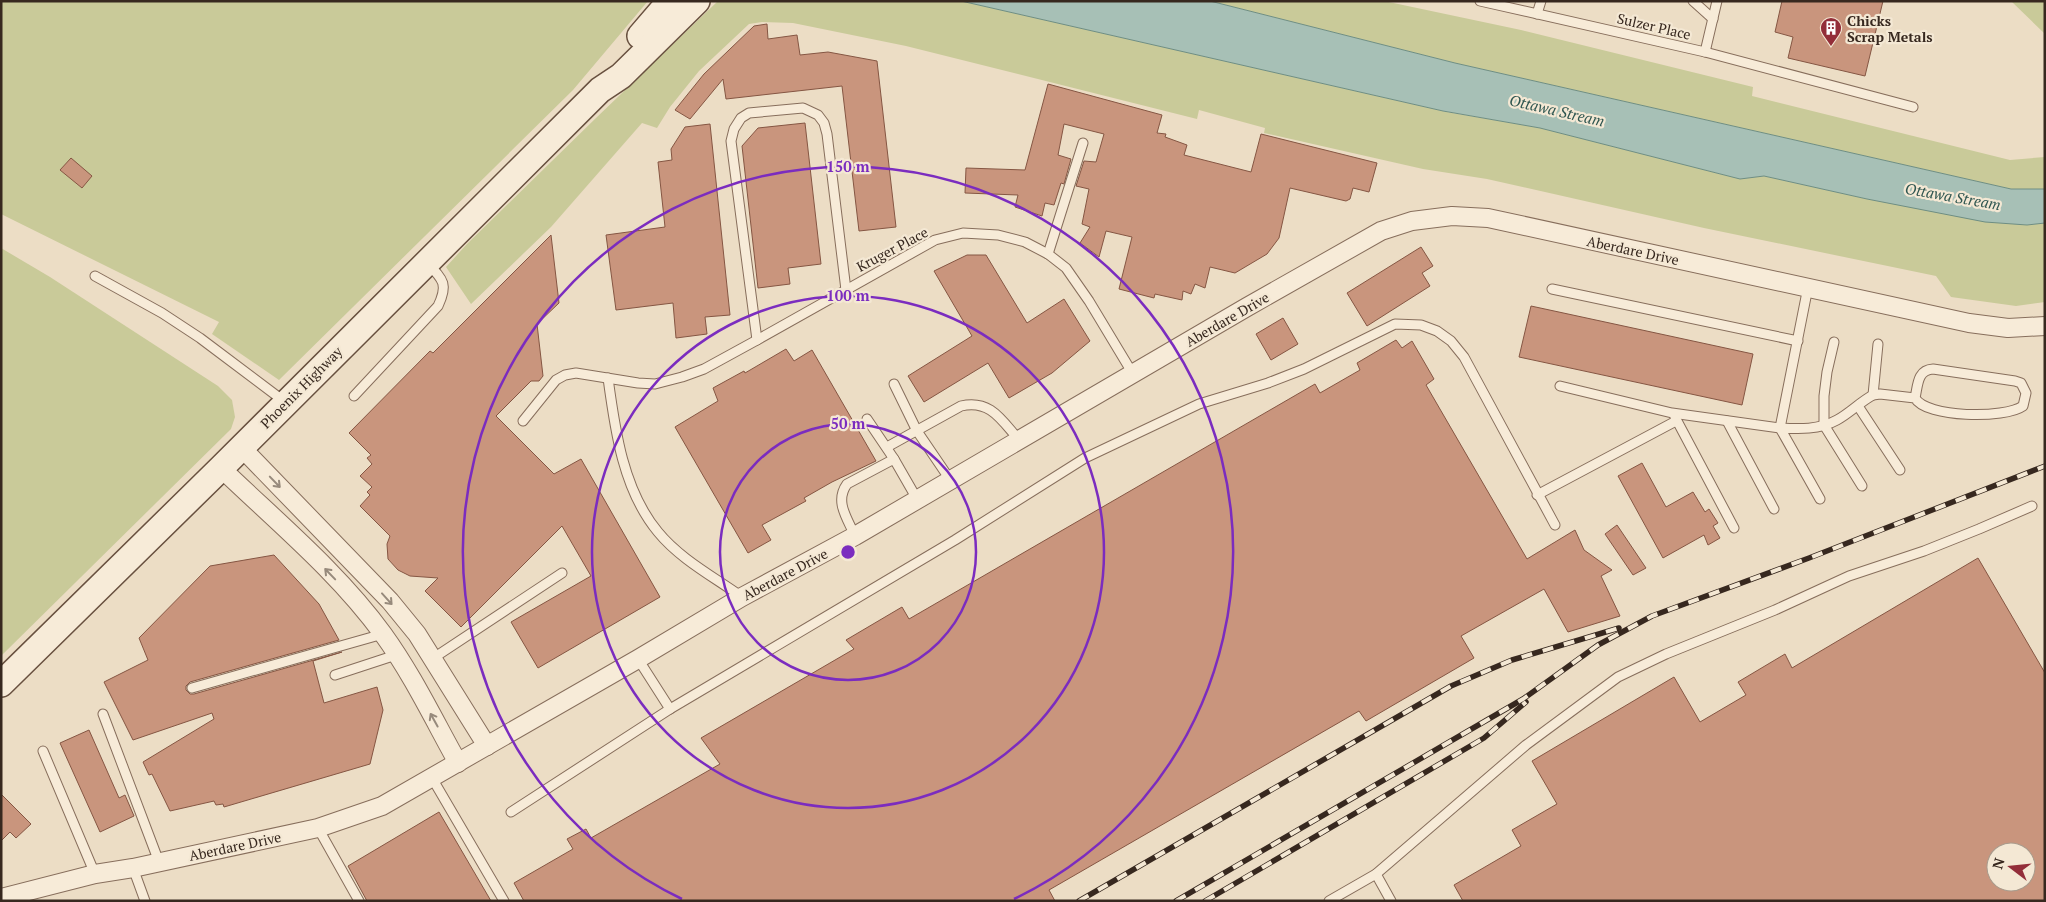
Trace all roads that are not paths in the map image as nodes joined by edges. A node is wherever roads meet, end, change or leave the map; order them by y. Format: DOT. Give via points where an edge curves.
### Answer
graph roads {
  1 [pos="670,1"];
  2 [pos="696,1"];
  3 [pos="1480,1"];
  4 [pos="1541,1"];
  5 [pos="1693,1"];
  6 [pos="1717,1"];
  7 [pos="1537,14"];
  8 [pos="1713,19"];
  9 [pos="1705,52"];
  10 [pos="600,90"];
  11 [pos="1913,107"];
  12 [pos="1083,143"];
  13 [pos="1048,254"];
  14 [pos="426,262"];
  15 [pos="95,276"];
  16 [pos="1808,287"];
  17 [pos="1552,289"];
  18 [pos="846,290"];
  19 [pos="2045,326"];
  20 [pos="757,340"];
  21 [pos="1798,341"];
  22 [pos="1834,342"];
  23 [pos="1878,344"];
  24 [pos="1133,374"];
  25 [pos="608,378"];
  26 [pos="894,384"];
  27 [pos="1560,386"];
  28 [pos="1873,395"];
  29 [pos="354,396"];
  30 [pos="1915,398"];
  31 [pos="285,402"];
  32 [pos="1858,406"];
  33 [pos="1674,417"];
  34 [pos="867,419"];
  35 [pos="523,421"];
  36 [pos="1727,421"];
  37 [pos="1824,426"];
  38 [pos="1780,428"];
  39 [pos="917,431"];
  40 [pos="1020,441"];
  41 [pos="241,447"];
  42 [pos="886,447"];
  43 [pos="894,459"];
  44 [pos="221,468"];
  45 [pos="1900,470"];
  46 [pos="950,481"];
  47 [pos="1862,486"];
  48 [pos="1538,495"];
  49 [pos="917,499"];
  50 [pos="1820,499"];
  51 [pos="2032,506"];
  52 [pos="1774,509"];
  53 [pos="1555,525"];
  54 [pos="1734,528"];
  55 [pos="856,536"];
  56 [pos="562,572"];
  57 [pos="742,597"];
  58 [pos="383,634"];
  59 [pos="396,655"];
  60 [pos="432,659"];
  61 [pos="638,659"];
  62 [pos="335,675"];
  63 [pos="1,684"];
  64 [pos="192,688"];
  65 [pos="670,709"];
  66 [pos="104,714"];
  67 [pos="487,746"];
  68 [pos="43,752"];
  69 [pos="458,763"];
  70 [pos="432,778"];
  71 [pos="511,812"];
  72 [pos="318,828"];
  73 [pos="158,862"];
  74 [pos="133,868"];
  75 [pos="95,874"];
  76 [pos="1376,874"];
  77 [pos="1,898"];
  78 [pos="144,901"];
  79 [pos="359,901"];
  80 [pos="504,901"];
  81 [pos="1328,901"];
  82 [pos="1391,901"];
  1 -- 10 [label="main road, Phoenix Highway" via="611,70"];
  2 -- 10 [label="main road, Phoenix Highway" via="621,76"];
  3 -- 7 [label="lane, Sulzer Place"];
  4 -- 7 [label="lane"];
  5 -- 8 [label="lane"];
  6 -- 8 [label="lane"];
  7 -- 9 [label="lane, Sulzer Place"];
  8 -- 9 [label="lane"];
  9 -- 11 [label="lane, Sulzer Place"];
  10 -- 14 [label="main road, Phoenix Highway"];
  12 -- 13 [label="lane"];
  13 -- 18 [label="lane, Kruger Place" via="1025,242 998,235 963,233 935,240"];
  13 -- 24 [label="lane, Kruger Place" via="1066,268 1089,300"];
  14 -- 29 [label="lane" via="442,278 445,292 438,306"];
  14 -- 31 [label="main road, Phoenix Highway"];
  15 -- 31 [label="lane" via="200,338"];
  16 -- 19 [label="street, Aberdare Drive" via="1969,323 2008,328"];
  16 -- 21 [label="lane"];
  16 -- 24 [label="street, Aberdare Drive" via="1488,218 1452,216 1412,221 1381,231"];
  17 -- 21 [label="lane"];
  18 -- 20 [label="lane, Kruger Place"];
  18 -- 20 [label="lane" via="824,122 803,108 749,113 741,118 731,141"];
  20 -- 25 [label="lane, Kruger Place" via="682,378 655,384"];
  21 -- 38 [label="lane"];
  22 -- 37 [label="lane" via="1824,396"];
  23 -- 28 [label="lane"];
  24 -- 40 [label="street, Aberdare Drive"];
  25 -- 35 [label="lane, Kruger Place" via="576,373 565,375 556,380"];
  25 -- 57 [label="lane" via="617,433 637,500 658,532 681,554"];
  26 -- 39 [label="lane"];
  27 -- 33 [label="lane"];
  28 -- 30 [label="lane"];
  28 -- 32 [label="lane"];
  30 -- 30 [label="lane" via="1919,377 1923,371 1933,369 2015,381 2021,383 2026,393 2023,406 2013,412 1976,415 1931,410"];
  31 -- 41 [label="main road, Phoenix Highway"];
  32 -- 37 [label="lane"];
  32 -- 45 [label="lane"];
  33 -- 36 [label="lane"];
  33 -- 48 [label="lane"];
  33 -- 54 [label="lane"];
  34 -- 42 [label="lane"];
  36 -- 38 [label="lane"];
  36 -- 52 [label="lane"];
  37 -- 38 [label="lane" via="1803,430"];
  37 -- 47 [label="lane"];
  38 -- 50 [label="lane"];
  39 -- 40 [label="lane" via="972,403 992,410"];
  39 -- 42 [label="lane"];
  39 -- 46 [label="lane"];
  40 -- 46 [label="street, Aberdare Drive"];
  41 -- 44 [label="main road, Phoenix Highway"];
  41 -- 60 [label="street, one-way" via="390,601 417,634"];
  42 -- 43 [label="lane"];
  43 -- 49 [label="lane"];
  43 -- 55 [label="lane" via="847,484 842,490 840,502"];
  58 -- 44 [label="street, one-way" via="328,572"];
  44 -- 63 [label="main road, Phoenix Highway"];
  46 -- 49 [label="street, Aberdare Drive"];
  48 -- 53 [label="lane"];
  48 -- 65 [label="lane" via="1464,358 1451,342 1437,330 1421,325 1395,324 1304,369 1198,404 1085,458 955,540"];
  49 -- 55 [label="street, Aberdare Drive"];
  51 -- 76 [label="lane" via="1979,530 1849,576 1618,677 1526,745"];
  55 -- 57 [label="street, Aberdare Drive"];
  56 -- 60 [label="lane"];
  57 -- 61 [label="street, Aberdare Drive"];
  58 -- 59 [label="street"];
  58 -- 64 [label="lane"];
  59 -- 62 [label="lane"];
  69 -- 59 [label="street, one-way"];
  60 -- 67 [label="street"];
  61 -- 65 [label="lane"];
  61 -- 67 [label="street, Aberdare Drive"];
  65 -- 71 [label="lane"];
  66 -- 73 [label="lane"];
  67 -- 69 [label="street, Aberdare Drive"];
  68 -- 75 [label="lane"];
  69 -- 70 [label="street, Aberdare Drive"];
  70 -- 72 [label="street, Aberdare Drive" via="382,806"];
  70 -- 80 [label="lane"];
  72 -- 73 [label="street, Aberdare Drive"];
  72 -- 79 [label="lane"];
  73 -- 74 [label="street, Aberdare Drive"];
  74 -- 75 [label="street, Aberdare Drive"];
  74 -- 78 [label="lane"];
  75 -- 77 [label="street, Aberdare Drive"];
  76 -- 81 [label="lane"];
  76 -- 82 [label="lane"];
}
